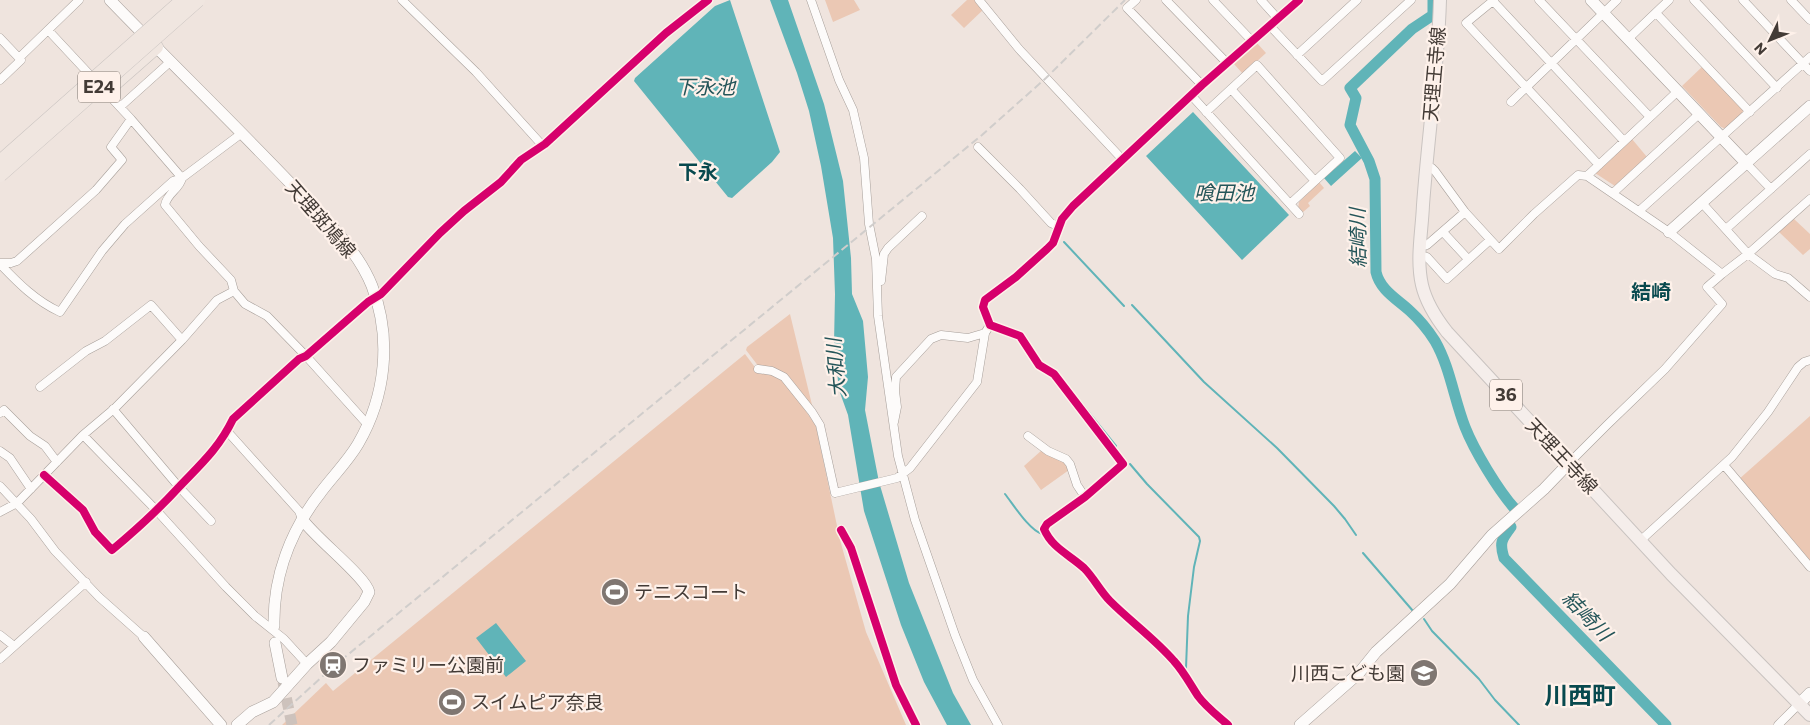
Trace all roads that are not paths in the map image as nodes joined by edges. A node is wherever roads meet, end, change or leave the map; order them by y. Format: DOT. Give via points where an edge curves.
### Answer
graph roads {
  1 [pos="79,0"];
  2 [pos="110,0"];
  3 [pos="183,0"];
  4 [pos="198,0"];
  5 [pos="402,0"];
  6 [pos="708,0"];
  7 [pos="811,0"];
  8 [pos="979,0"];
  9 [pos="1136,0"];
  10 [pos="1166,0"];
  11 [pos="1213,0"];
  12 [pos="1260,0"];
  13 [pos="1299,0"];
  14 [pos="1357,0"];
  15 [pos="1411,0"];
  16 [pos="1440,0"];
  17 [pos="1539,0"];
  18 [pos="1591,0"];
  19 [pos="1617,0"];
  20 [pos="1669,0"];
  21 [pos="1694,0"];
  22 [pos="1743,0"];
  23 [pos="1791,0"];
  24 [pos="1493,1"];
  25 [pos="1656,13"];
  26 [pos="1604,14"];
  27 [pos="1278,19"];
  28 [pos="1810,20"];
  29 [pos="1270,26"];
  30 [pos="48,30"];
  31 [pos="139,30"];
  32 [pos="0,38"];
  33 [pos="1576,39"];
  34 [pos="1628,39"];
  35 [pos="1252,41"];
  36 [pos="156,47"];
  37 [pos="1297,54"];
  38 [pos="1810,57"];
  39 [pos="19,58"];
  40 [pos="170,62"];
  41 [pos="1551,63"];
  42 [pos="1227,64"];
  43 [pos="1803,64"];
  44 [pos="1810,71"];
  45 [pos="89,75"];
  46 [pos="0,80"];
  47 [pos="1202,85"];
  48 [pos="1527,87"];
  49 [pos="1777,88"];
  50 [pos="1231,89"];
  51 [pos="1678,91"];
  52 [pos="104,92"];
  53 [pos="1191,95"];
  54 [pos="1511,102"];
  55 [pos="1810,106"];
  56 [pos="120,107"];
  57 [pos="1206,112"];
  58 [pos="1750,112"];
  59 [pos="1699,114"];
  60 [pos="1650,117"];
  61 [pos="131,119"];
  62 [pos="241,132"];
  63 [pos="1721,137"];
  64 [pos="1624,141"];
  65 [pos="542,145"];
  66 [pos="978,147"];
  67 [pos="0,154"];
  68 [pos="1810,154"];
  69 [pos="1123,160"];
  70 [pos="0,162"];
  71 [pos="1746,163"];
  72 [pos="1599,165"];
  73 [pos="1426,167"];
  74 [pos="0,175"];
  75 [pos="1587,176"];
  76 [pos="182,178"];
  77 [pos="1315,181"];
  78 [pos="0,184"];
  79 [pos="1771,189"];
  80 [pos="1613,193"];
  81 [pos="1810,199"];
  82 [pos="1702,203"];
  83 [pos="1291,204"];
  84 [pos="1639,211"];
  85 [pos="1465,212"];
  86 [pos="1299,214"];
  87 [pos="922,216"];
  88 [pos="1058,226"];
  89 [pos="1726,229"];
  90 [pos="1443,232"];
  91 [pos="1669,232"];
  92 [pos="1490,240"];
  93 [pos="1420,251"];
  94 [pos="1748,254"];
  95 [pos="1468,259"];
  96 [pos="0,264"];
  97 [pos="1722,274"];
  98 [pos="234,291"];
  99 [pos="877,292"];
  100 [pos="1810,297"];
  101 [pos="375,298"];
  102 [pos="988,329"];
  103 [pos="182,340"];
  104 [pos="306,356"];
  105 [pos="1810,360"];
  106 [pos="758,369"];
  107 [pos="40,387"];
  108 [pos="113,409"];
  109 [pos="0,413"];
  110 [pos="368,425"];
  111 [pos="893,426"];
  112 [pos="227,431"];
  113 [pos="84,435"];
  114 [pos="1028,436"];
  115 [pos="0,451"];
  116 [pos="57,462"];
  117 [pos="1570,464"];
  118 [pos="1724,465"];
  119 [pos="44,475"];
  120 [pos="900,476"];
  121 [pos="0,486"];
  122 [pos="179,488"];
  123 [pos="31,489"];
  124 [pos="1085,497"];
  125 [pos="17,503"];
  126 [pos="157,511"];
  127 [pos="0,512"];
  128 [pos="302,519"];
  129 [pos="211,521"];
  130 [pos="1640,541"];
  131 [pos="1810,567"];
  132 [pos="86,582"];
  133 [pos="274,626"];
  134 [pos="0,635"];
  135 [pos="144,637"];
  136 [pos="276,643"];
  137 [pos="14,646"];
  138 [pos="0,659"];
  139 [pos="308,664"];
  140 [pos="282,678"];
  141 [pos="1810,693"];
  142 [pos="1799,704"];
  143 [pos="1810,715"];
  144 [pos="221,725"];
  145 [pos="237,725"];
  146 [pos="998,725"];
  147 [pos="1228,725"];
  148 [pos="1300,725"];
  149 [pos="1778,725"];
  1 -- 30 [label="street"];
  2 -- 31 [label="street, 天理斑鳩線"];
  3 -- 70 [label="highway, E24, bridge"];
  4 -- 74 [label="highway, E24, bridge"];
  5 -- 65 [label="street" via="476,72"];
  6 -- 65 [label="street" via="666,33"];
  7 -- 99 [label="street" via="853,110 864,158"];
  8 -- 69 [label="street"];
  9 -- 47 [label="street" via="1127,8"];
  10 -- 42 [label="street"];
  11 -- 35 [label="street"];
  12 -- 27 [label="street"];
  13 -- 27 [label="street"];
  14 -- 37 [label="street"];
  15 -- 37 [label="street" via="1322,82"];
  16 -- 73 [label="main road, 天理王寺線 / 36"];
  17 -- 33 [label="street"];
  18 -- 26 [label="street"];
  19 -- 26 [label="street"];
  20 -- 25 [label="street"];
  21 -- 49 [label="street"];
  22 -- 43 [label="street"];
  23 -- 28 [label="street"];
  24 -- 41 [label="street"];
  24 -- 48 [label="street" via="1466,23"];
  25 -- 34 [label="street"];
  25 -- 58 [label="street"];
  26 -- 33 [label="street"];
  26 -- 34 [label="street"];
  27 -- 29 [label="street"];
  29 -- 35 [label="street"];
  29 -- 37 [label="street"];
  30 -- 39 [label="street"];
  30 -- 45 [label="street"];
  31 -- 36 [label="street, 天理斑鳩線"];
  31 -- 45 [label="highway"];
  32 -- 39 [label="street"];
  33 -- 41 [label="street"];
  33 -- 60 [label="street"];
  34 -- 51 [label="street"];
  35 -- 42 [label="street"];
  36 -- 40 [label="street, 天理斑鳩線"];
  36 -- 52 [label="highway"];
  38 -- 43 [label="street"];
  39 -- 46 [label="street" via="21,60"];
  40 -- 56 [label="street"];
  40 -- 62 [label="street, 天理斑鳩線"];
  41 -- 48 [label="street"];
  41 -- 64 [label="street"];
  42 -- 47 [label="street"];
  43 -- 44 [label="street"];
  43 -- 49 [label="street"];
  45 -- 52 [label="street"];
  45 -- 67 [label="highway"];
  47 -- 53 [label="street"];
  48 -- 54 [label="street"];
  48 -- 72 [label="street"];
  49 -- 58 [label="street"];
  50 -- 57 [label="street"];
  50 -- 77 [label="street"];
  50 -- 77 [label="street" via="1257,65 1340,158"];
  51 -- 59 [label="street"];
  51 -- 60 [label="street"];
  52 -- 56 [label="street"];
  52 -- 78 [label="highway"];
  53 -- 57 [label="street"];
  53 -- 69 [label="street"];
  55 -- 71 [label="street"];
  56 -- 61 [label="street"];
  57 -- 83 [label="street"];
  58 -- 63 [label="street"];
  59 -- 63 [label="street"];
  59 -- 80 [label="street"];
  60 -- 64 [label="street"];
  61 -- 76 [label="street"];
  61 -- 96 [label="street" via="111,146 122,160 96,190 17,261"];
  62 -- 76 [label="street"];
  62 -- 101 [label="street, 天理斑鳩線" via="348,246 364,270"];
  63 -- 71 [label="street"];
  63 -- 84 [label="street"];
  64 -- 72 [label="street"];
  65 -- 101 [label="street" via="446,228"];
  66 -- 88 [label="street" via="1051,223"];
  68 -- 79 [label="street"];
  69 -- 88 [label="street" via="1073,206"];
  71 -- 79 [label="street"];
  71 -- 82 [label="street"];
  72 -- 75 [label="street"];
  73 -- 85 [label="street" via="1435,171"];
  73 -- 93 [label="main road, 天理王寺線 / 36"];
  75 -- 80 [label="street"];
  75 -- 92 [label="street" via="1578,175 1499,249"];
  76 -- 96 [label="street" via="173,181 125,224 97,257 60,312 23,289"];
  76 -- 98 [label="street" via="166,198 165,205 231,280"];
  77 -- 83 [label="street"];
  79 -- 89 [label="street"];
  80 -- 84 [label="street"];
  81 -- 94 [label="street"];
  82 -- 89 [label="street"];
  82 -- 91 [label="street"];
  83 -- 86 [label="street"];
  84 -- 91 [label="street"];
  85 -- 90 [label="street"];
  85 -- 92 [label="street"];
  87 -- 99 [label="street" via="884,254"];
  88 -- 102 [label="street" via="1053,243 985,300 983,307"];
  89 -- 94 [label="street"];
  90 -- 93 [label="street"];
  90 -- 95 [label="street"];
  91 -- 97 [label="street"];
  92 -- 95 [label="street"];
  93 -- 95 [label="street" via="1447,279"];
  93 -- 117 [label="main road, 天理王寺線 / 36" via="1424,292 1439,322"];
  94 -- 97 [label="street"];
  94 -- 100 [label="street" via="1775,274 1788,278"];
  97 -- 117 [label="street" via="1708,287 1722,304 1666,369"];
  98 -- 103 [label="street" via="217,300"];
  98 -- 104 [label="street" via="245,304 267,316"];
  99 -- 111 [label="street"];
  101 -- 104 [label="street"];
  101 -- 110 [label="street, 天理斑鳩線" via="383,334 384,360 378,397"];
  102 -- 111 [label="street" via="968,338 941,335 931,339 896,377 897,407"];
  102 -- 120 [label="street" via="977,382 922,454"];
  102 -- 124 [label="street" via="1020,336 1038,365 1054,374 1123,464"];
  103 -- 107 [label="street" via="150,305"];
  103 -- 108 [label="street"];
  104 -- 110 [label="street"];
  104 -- 112 [label="street" via="298,359 233,419"];
  105 -- 118 [label="street" via="1798,367 1768,412"];
  106 -- 120 [label="street" via="784,377 812,412 820,425 835,493"];
  108 -- 113 [label="street"];
  108 -- 122 [label="street"];
  109 -- 116 [label="street" via="4,410 45,446"];
  110 -- 128 [label="street, 天理斑鳩線"];
  111 -- 120 [label="street"];
  112 -- 122 [label="street" via="211,455"];
  112 -- 128 [label="street" via="299,511"];
  113 -- 116 [label="street"];
  113 -- 126 [label="street"];
  114 -- 124 [label="street" via="1066,459"];
  115 -- 123 [label="street" via="10,458"];
  116 -- 119 [label="street"];
  117 -- 130 [label="main road, 天理王寺線 / 36"];
  117 -- 148 [label="street" via="1492,535 1450,584 1376,652 1359,673"];
  118 -- 130 [label="street"];
  118 -- 131 [label="street"];
  119 -- 123 [label="street"];
  119 -- 126 [label="street" via="83,510 94,532 112,550"];
  120 -- 146 [label="street" via="954,635 973,680"];
  121 -- 125 [label="street"];
  122 -- 126 [label="street"];
  122 -- 129 [label="street"];
  123 -- 125 [label="street"];
  124 -- 147 [label="street" via="1048,524 1044,529 1046,535 1057,548 1086,570 1103,594 1174,660 1205,704"];
  125 -- 127 [label="street"];
  125 -- 132 [label="street" via="50,545"];
  126 -- 139 [label="street" via="226,587"];
  128 -- 133 [label="street, 天理斑鳩線" via="277,581"];
  128 -- 139 [label="street" via="368,587 369,592 331,642"];
  130 -- 142 [label="main road, 天理王寺線 / 36"];
  132 -- 135 [label="street"];
  132 -- 137 [label="street"];
  134 -- 137 [label="street"];
  135 -- 144 [label="street"];
  136 -- 140 [label="street"];
  137 -- 138 [label="street"];
  139 -- 145 [label="street" via="273,702 252,712"];
  141 -- 142 [label="street"];
  142 -- 143 [label="main road, 天理王寺線 / 36"];
  142 -- 149 [label="street"];
}
